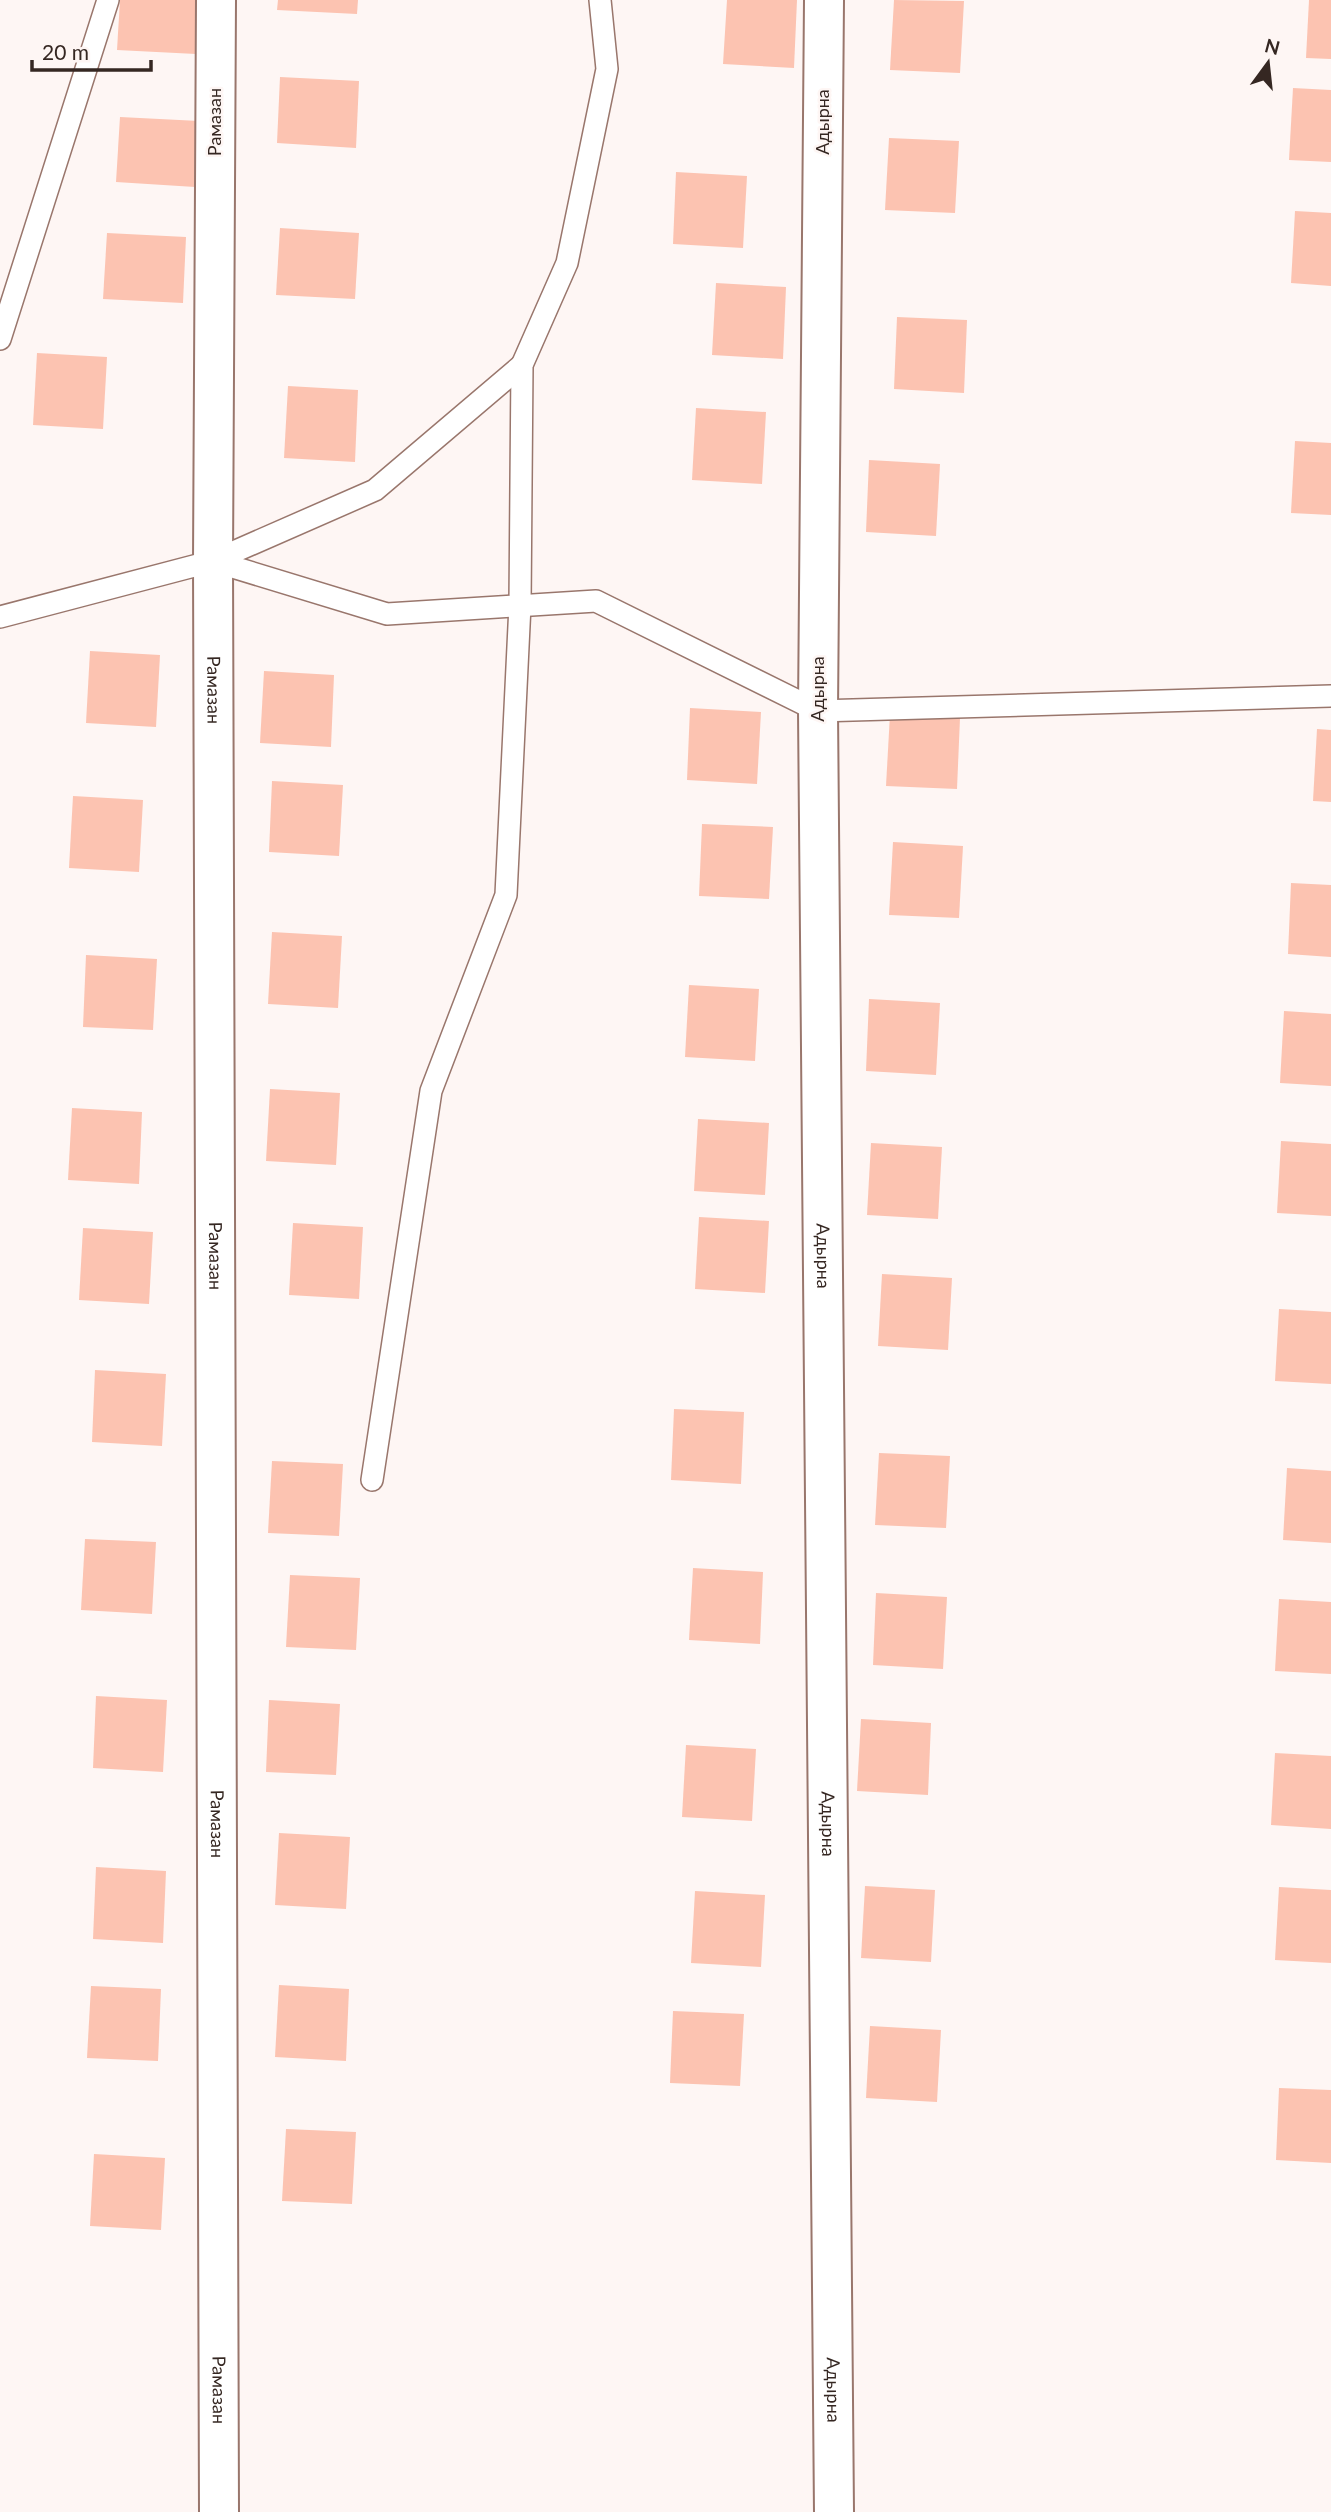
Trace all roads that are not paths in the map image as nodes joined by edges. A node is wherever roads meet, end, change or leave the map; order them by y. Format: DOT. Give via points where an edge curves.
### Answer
graph roads {
  1 [pos="108,0"];
  2 [pos="216,0"];
  3 [pos="600,0"];
  4 [pos="824,0"];
  5 [pos="0,339"];
  6 [pos="522,365"];
  7 [pos="213,561"];
  8 [pos="520,605"];
  9 [pos="0,617"];
  10 [pos="1331,696"];
  11 [pos="818,711"];
  12 [pos="372,1480"];
  13 [pos="219,2512"];
  14 [pos="834,2512"];
  1 -- 5 [label="lane"];
  2 -- 7 [label="street, Рамазан"];
  3 -- 6 [label="lane" via="607,69 567,263"];
  4 -- 11 [label="street, Адырна"];
  6 -- 7 [label="lane" via="375,490"];
  6 -- 8 [label="lane"];
  7 -- 8 [label="lane" via="387,614"];
  7 -- 9 [label="lane"];
  7 -- 13 [label="street, Рамазан"];
  8 -- 11 [label="lane" via="596,601"];
  8 -- 12 [label="lane" via="506,895 430,1091"];
  10 -- 11 [label="lane"];
  11 -- 14 [label="street, Адырна"];
}
